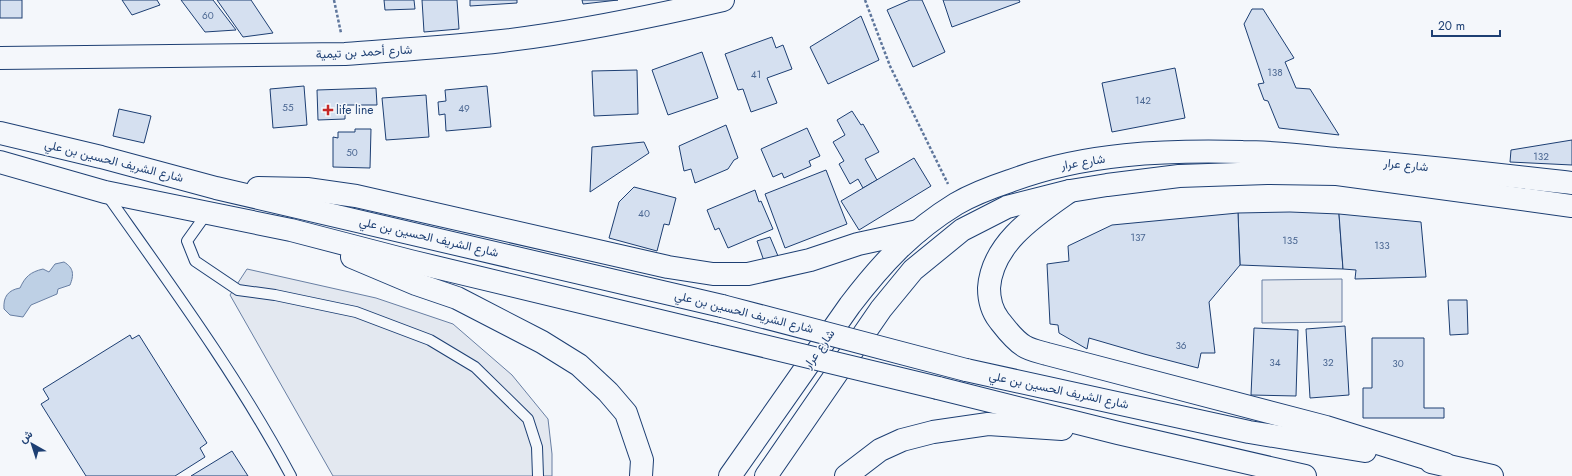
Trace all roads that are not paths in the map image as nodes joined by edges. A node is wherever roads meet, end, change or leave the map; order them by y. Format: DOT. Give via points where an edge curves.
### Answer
graph roads {
  1 [pos="723,0"];
  2 [pos="0,58"];
  3 [pos="0,133"];
  4 [pos="0,162"];
  5 [pos="1572,183"];
  6 [pos="216,188"];
  7 [pos="1070,191"];
  8 [pos="105,192"];
  9 [pos="1572,206"];
  10 [pos="206,213"];
  11 [pos="291,230"];
  12 [pos="918,230"];
  13 [pos="1118,432"];
  14 [pos="1445,464"];
  15 [pos="291,476"];
  16 [pos="538,476"];
  17 [pos="641,476"];
  18 [pos="730,476"];
  19 [pos="766,476"];
  20 [pos="846,476"];
  21 [pos="1305,476"];
  22 [pos="1492,476"];
  1 -- 2 [label="main road, شارع أحمد بن تيمية" via="629,21 503,41 345,54"];
  3 -- 6 [label="main road, شارع الشريف الحسين بن علي" via="101,156"];
  4 -- 8 [label="main road, شارع الشريف الحسين بن علي"];
  5 -- 12 [label="main road, شارع عرار" via="1403,164 1245,152 1143,153 1062,164 1019,177 958,203"];
  6 -- 12 [label="main road" via="307,189 349,194 668,267 714,274 748,274"];
  6 -- 14 [label="main road, شارع الشريف الحسين بن علي, bridge" via="722,306 966,370 1250,432"];
  7 -- 9 [label="main road, شارع عرار" via="1179,176 1337,174"];
  7 -- 14 [label="main road" via="1028,221 999,254 990,275 989,298 995,315 1024,347 1326,427"];
  7 -- 19 [label="main road, شارع عرار" via="1007,206 962,230 913,270 881,309"];
  8 -- 10 [label="main road, شارع الشريف الحسين بن علي"];
  8 -- 15 [label="lane" via="212,345 268,433"];
  10 -- 11 [label="main road, شارع الشريف الحسين بن علي"];
  10 -- 16 [label="lane" via="187,240 195,261 238,290 356,312 430,340 475,367 528,419 537,447"];
  11 -- 13 [label="main road, شارع الشريف الحسين بن علي, bridge"];
  11 -- 17 [label="main road" via="416,284 457,298 542,342 578,365 608,392 626,413 642,460"];
  12 -- 18 [label="main road, شارع عرار" via="870,279"];
  13 -- 20 [label="main road" via="988,424 933,432 902,440 880,450"];
  13 -- 21 [label="main road, شارع الشريف الحسين بن علي"];
  14 -- 22 [label="main road, شارع الشريف الحسين بن علي"];
}
